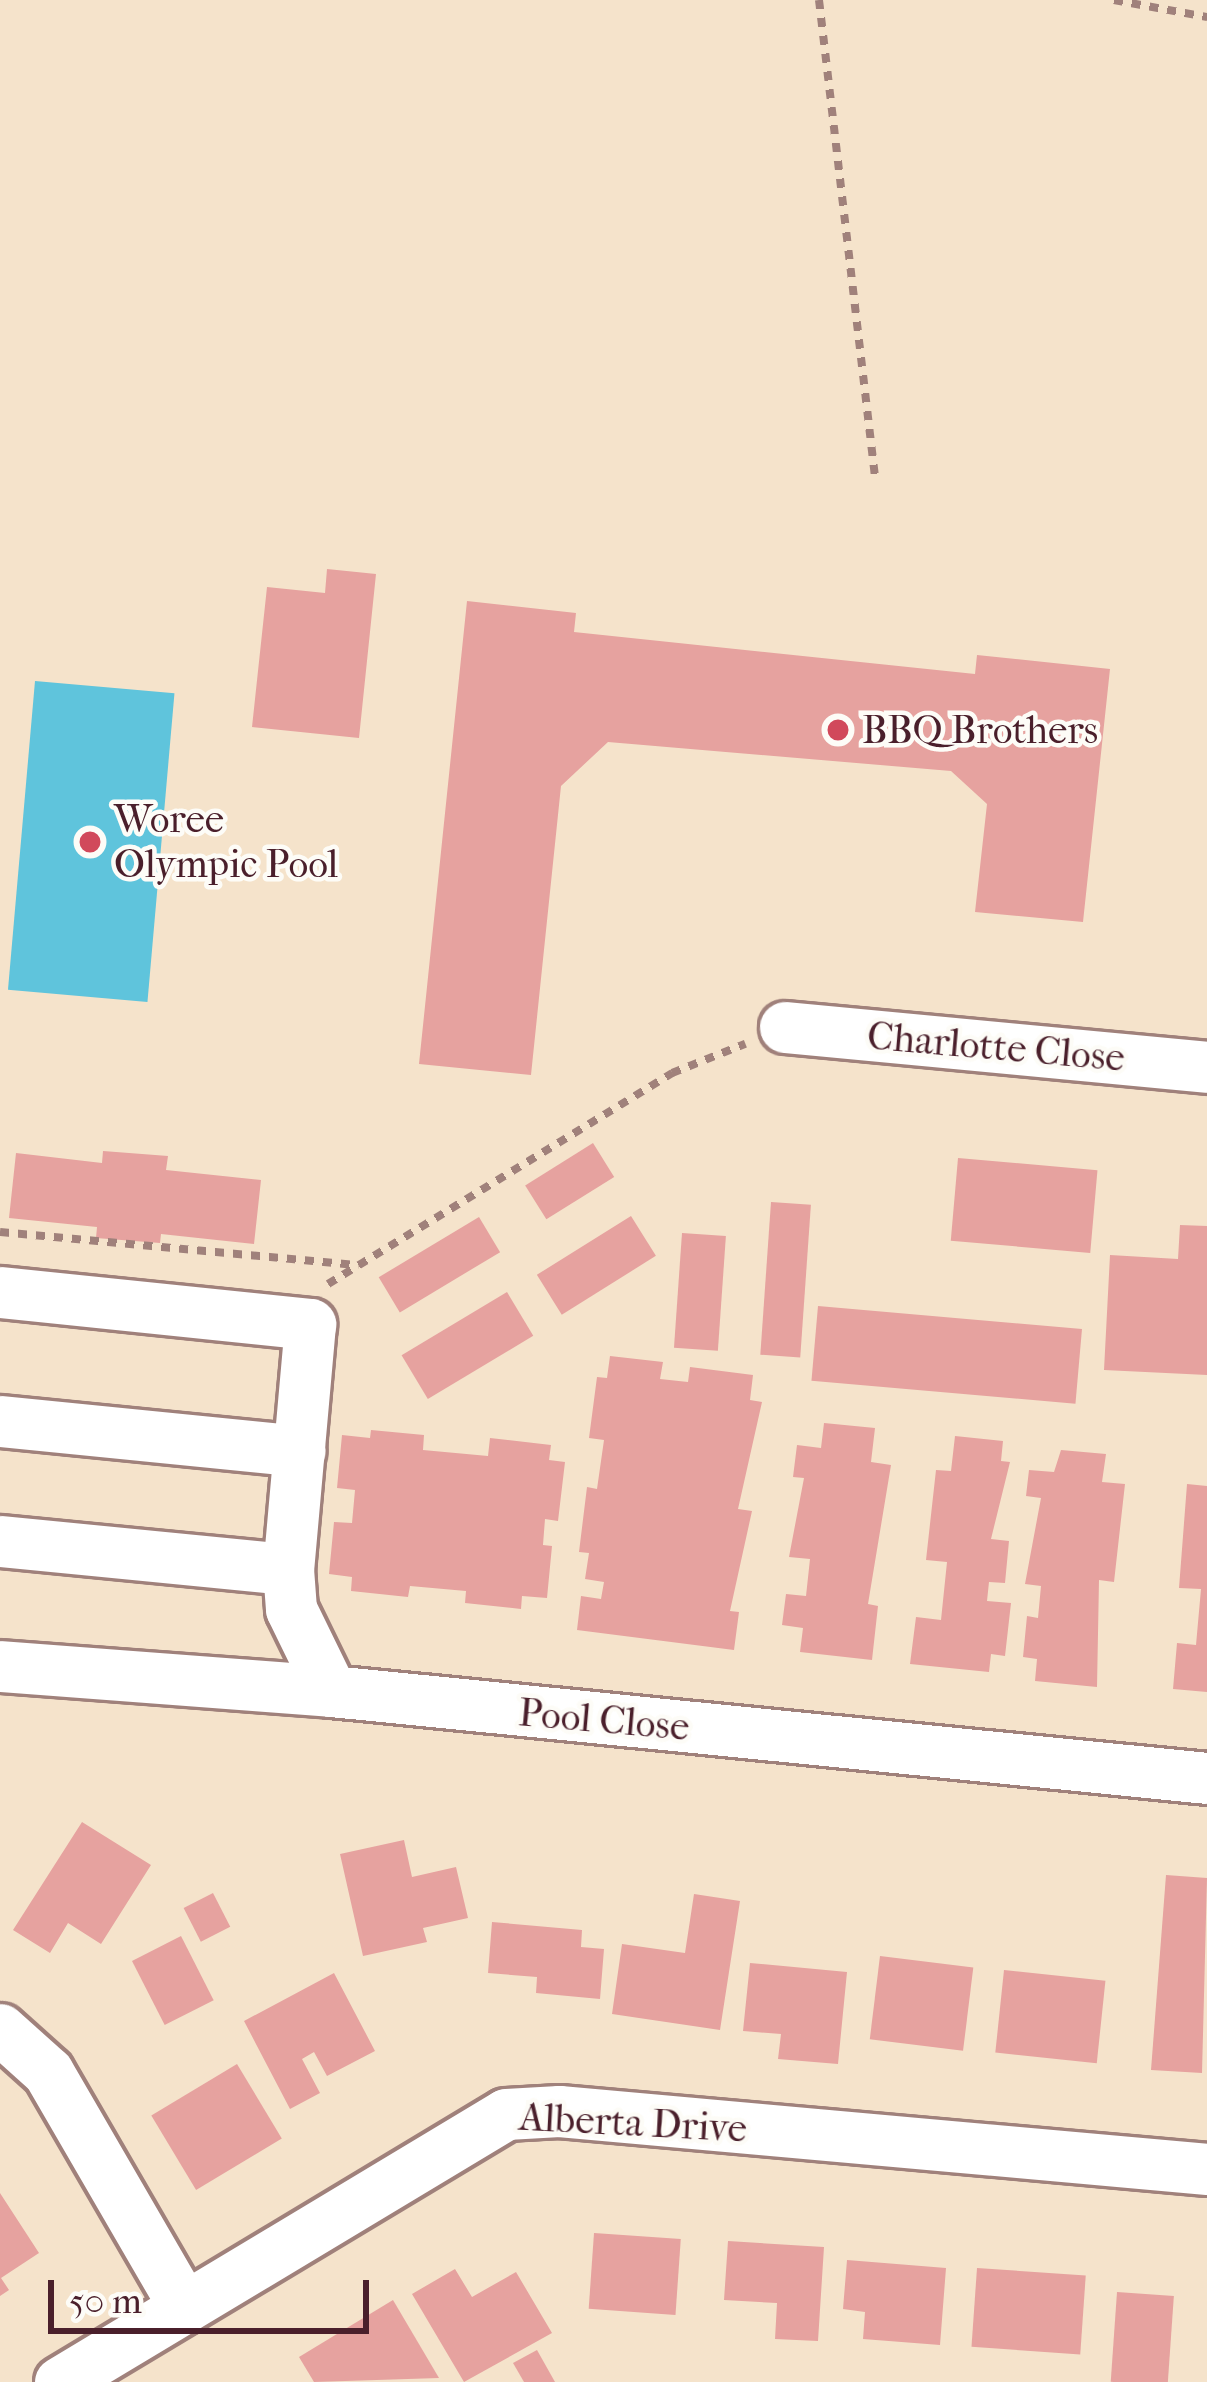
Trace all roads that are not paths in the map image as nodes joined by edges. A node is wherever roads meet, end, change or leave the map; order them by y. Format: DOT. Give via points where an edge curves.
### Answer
graph roads {
  1 [pos="785,1027"];
  2 [pos="1207,1067"];
  3 [pos="0,1292"];
  4 [pos="0,1421"];
  5 [pos="299,1451"];
  6 [pos="0,1541"];
  7 [pos="288,1570"];
  8 [pos="0,1666"];
  9 [pos="331,1691"];
  10 [pos="1207,1778"];
  11 [pos="0,2029"];
  12 [pos="1207,2169"];
  13 [pos="184,2307"];
  14 [pos="60,2382"];
  1 -- 2 [label="street, Charlotte Close"];
  3 -- 5 [label="street" via="310,1324"];
  4 -- 5 [label="street"];
  5 -- 7 [label="street"];
  6 -- 7 [label="street"];
  7 -- 9 [label="street" via="291,1609"];
  8 -- 9 [label="street, Pool Close"];
  9 -- 10 [label="street, Pool Close"];
  11 -- 13 [label="street" via="48,2072"];
  12 -- 13 [label="street, Alberta Drive" via="559,2111 506,2114"];
  13 -- 14 [label="street, Alberta Drive"];
}
